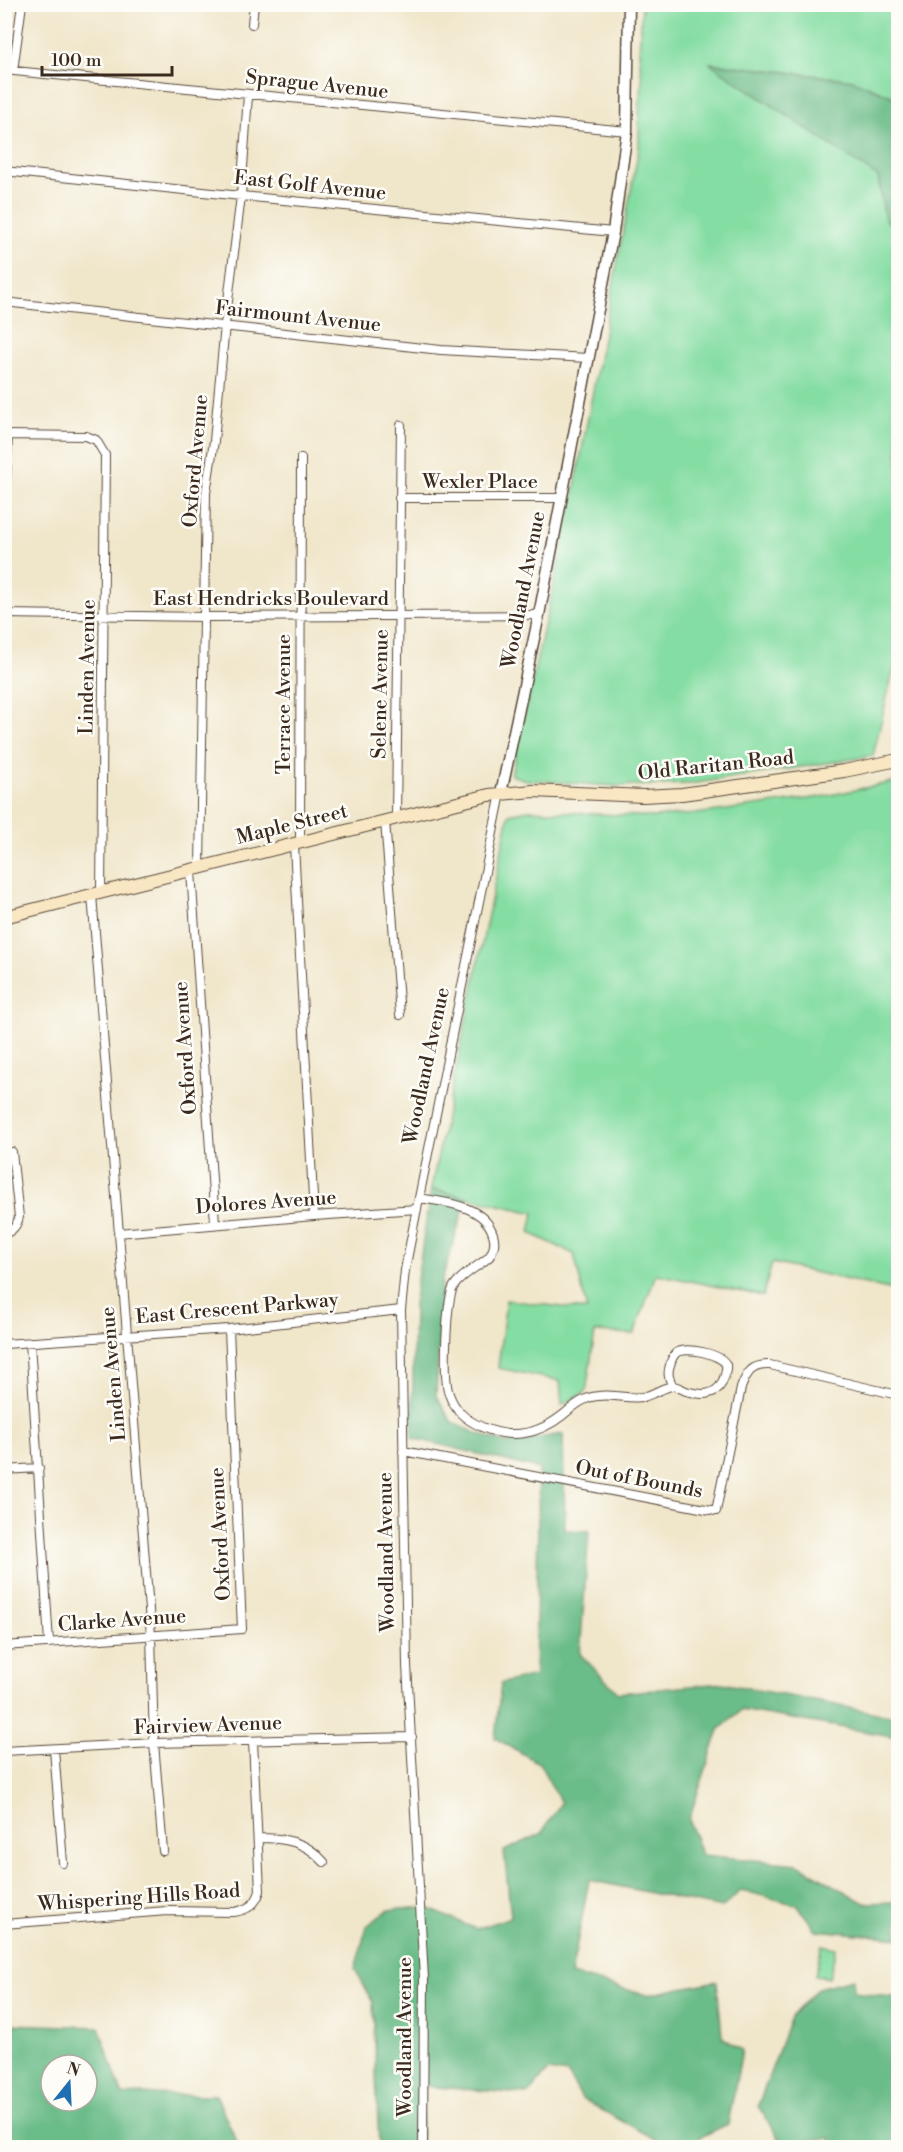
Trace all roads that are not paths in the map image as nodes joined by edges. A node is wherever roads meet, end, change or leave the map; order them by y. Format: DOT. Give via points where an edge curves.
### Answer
graph roads {
  1 [pos="22,4"];
  2 [pos="254,4"];
  3 [pos="628,4"];
  4 [pos="252,24"];
  5 [pos="9,70"];
  6 [pos="248,95"];
  7 [pos="627,131"];
  8 [pos="4,171"];
  9 [pos="241,196"];
  10 [pos="613,232"];
  11 [pos="4,302"];
  12 [pos="225,325"];
  13 [pos="588,358"];
  14 [pos="401,425"];
  15 [pos="6,435"];
  16 [pos="301,458"];
  17 [pos="399,498"];
  18 [pos="561,498"];
  19 [pos="4,534"];
  20 [pos="4,614"];
  21 [pos="105,615"];
  22 [pos="398,615"];
  23 [pos="538,615"];
  24 [pos="205,617"];
  25 [pos="301,617"];
  26 [pos="898,760"];
  27 [pos="501,793"];
  28 [pos="391,820"];
  29 [pos="297,844"];
  30 [pos="195,869"];
  31 [pos="97,894"];
  32 [pos="4,917"];
  33 [pos="400,1015"];
  34 [pos="12,1152"];
  35 [pos="419,1198"];
  36 [pos="417,1209"];
  37 [pos="314,1216"];
  38 [pos="215,1223"];
  39 [pos="118,1233"];
  40 [pos="4,1234"];
  41 [pos="401,1310"];
  42 [pos="229,1329"];
  43 [pos="129,1336"];
  44 [pos="30,1342"];
  45 [pos="4,1344"];
  46 [pos="673,1386"];
  47 [pos="898,1395"];
  48 [pos="403,1452"];
  49 [pos="39,1468"];
  50 [pos="4,1470"];
  51 [pos="242,1629"];
  52 [pos="151,1635"];
  53 [pos="49,1643"];
  54 [pos="4,1646"];
  55 [pos="412,1737"];
  56 [pos="253,1741"];
  57 [pos="154,1743"];
  58 [pos="54,1749"];
  59 [pos="4,1751"];
  60 [pos="258,1838"];
  61 [pos="163,1851"];
  62 [pos="324,1862"];
  63 [pos="63,1863"];
  64 [pos="4,1924"];
  65 [pos="423,2148"];
  1 -- 5 [label="street"];
  2 -- 4 [label="street"];
  3 -- 7 [label="street, Woodland Avenue"];
  5 -- 6 [label="street, Sprague Avenue"];
  6 -- 7 [label="street, Sprague Avenue"];
  6 -- 9 [label="street, Oxford Avenue"];
  7 -- 10 [label="street, Woodland Avenue"];
  8 -- 9 [label="street, East Golf Avenue"];
  9 -- 10 [label="street, East Golf Avenue"];
  9 -- 12 [label="street, Oxford Avenue"];
  10 -- 13 [label="street, Woodland Avenue"];
  11 -- 12 [label="street, Fairmount Avenue"];
  12 -- 13 [label="street, Fairmount Avenue" via="441,350"];
  12 -- 24 [label="street, Oxford Avenue" via="206,493"];
  13 -- 18 [label="street, Woodland Avenue"];
  14 -- 17 [label="street, Selene Avenue"];
  15 -- 19 [label="street"];
  15 -- 21 [label="street, Linden Avenue" via="86,436 99,443 105,455"];
  16 -- 25 [label="street, Terrace Avenue"];
  17 -- 18 [label="street, Wexler Place"];
  17 -- 22 [label="street, Selene Avenue"];
  18 -- 23 [label="street, Woodland Avenue"];
  20 -- 21 [label="street, East Hendricks Boulevard"];
  21 -- 24 [label="street, East Hendricks Boulevard"];
  21 -- 31 [label="street, Linden Avenue"];
  22 -- 23 [label="street, East Hendricks Boulevard"];
  22 -- 25 [label="street, East Hendricks Boulevard"];
  22 -- 28 [label="street, Selene Avenue"];
  23 -- 27 [label="street, Woodland Avenue"];
  24 -- 25 [label="street, East Hendricks Boulevard"];
  24 -- 30 [label="street, Oxford Avenue"];
  25 -- 29 [label="street, Terrace Avenue"];
  26 -- 27 [label="main road, Old Raritan Road" via="682,794"];
  27 -- 28 [label="main road, Maple Street"];
  27 -- 35 [label="street, Woodland Avenue"];
  28 -- 29 [label="main road, Maple Street"];
  28 -- 33 [label="street, Selene Avenue"];
  29 -- 30 [label="main road, Maple Street"];
  29 -- 37 [label="street, Terrace Avenue"];
  30 -- 31 [label="main road, Maple Street"];
  30 -- 38 [label="street, Oxford Avenue"];
  31 -- 32 [label="main road, Maple Street"];
  31 -- 39 [label="street, Linden Avenue"];
  34 -- 40 [label="street" via="19,1217 13,1230"];
  35 -- 36 [label="street, Woodland Avenue"];
  35 -- 46 [label="street" via="448,1202 473,1212 488,1225 494,1238 493,1252 458,1282 450,1298 447,1390 458,1412 467,1420 506,1434 535,1431 587,1398 644,1397"];
  36 -- 37 [label="street, Dolores Avenue"];
  36 -- 41 [label="street, Woodland Avenue"];
  37 -- 38 [label="street, Dolores Avenue"];
  38 -- 39 [label="street, Dolores Avenue"];
  39 -- 43 [label="street, Linden Avenue"];
  41 -- 42 [label="street, East Crescent Parkway"];
  41 -- 48 [label="street, Woodland Avenue"];
  42 -- 43 [label="street, East Crescent Parkway"];
  42 -- 51 [label="street, Oxford Avenue"];
  43 -- 44 [label="street, East Crescent Parkway"];
  43 -- 52 [label="street, Linden Avenue"];
  44 -- 45 [label="street, East Crescent Parkway"];
  44 -- 49 [label="street"];
  46 -- 46 [label="street" via="668,1371 677,1353 706,1353 718,1357 725,1365 723,1380 713,1392 699,1393"];
  47 -- 48 [label="street, Out of Bounds" via="770,1365 754,1366 741,1388 716,1511"];
  48 -- 55 [label="street, Woodland Avenue"];
  49 -- 50 [label="street"];
  49 -- 53 [label="street"];
  51 -- 52 [label="street, Clarke Avenue"];
  52 -- 53 [label="street, Clarke Avenue"];
  52 -- 57 [label="street, Linden Avenue"];
  53 -- 54 [label="street, Clarke Avenue"];
  55 -- 56 [label="street, Fairview Avenue"];
  55 -- 65 [label="street, Woodland Avenue" via="424,1979"];
  56 -- 57 [label="street, Fairview Avenue"];
  56 -- 60 [label="street, Whispering Hills Road"];
  57 -- 58 [label="street, Fairview Avenue"];
  57 -- 61 [label="street, Linden Avenue"];
  58 -- 59 [label="street, Fairview Avenue"];
  58 -- 63 [label="street"];
  60 -- 62 [label="street" via="295,1842"];
  60 -- 64 [label="street, Whispering Hills Road" via="260,1891 255,1903 242,1911 167,1911"];
}
